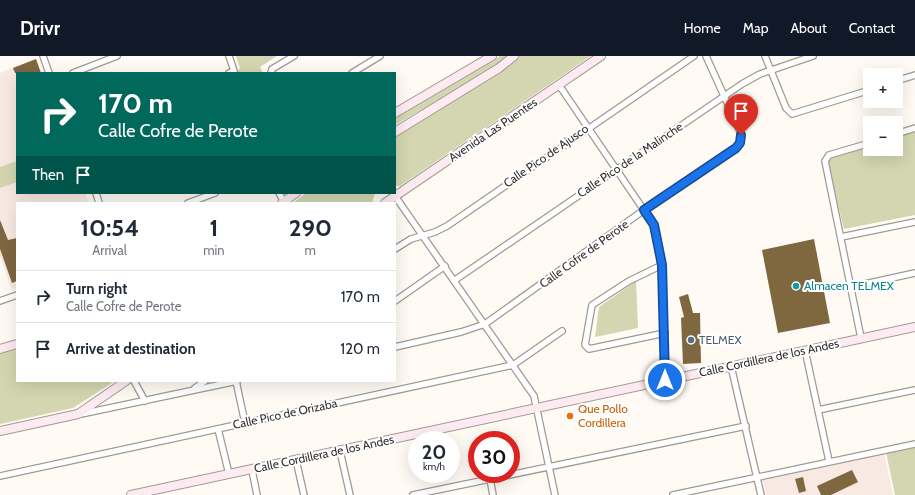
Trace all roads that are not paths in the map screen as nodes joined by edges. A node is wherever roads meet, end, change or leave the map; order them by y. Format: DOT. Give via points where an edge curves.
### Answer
graph roads {
  1 [pos="43,56"];
  2 [pos="117,56"];
  3 [pos="229,56"];
  4 [pos="294,56"];
  5 [pos="380,56"];
  6 [pos="492,56"];
  7 [pos="514,56"];
  8 [pos="601,56"];
  9 [pos="694,56"];
  10 [pos="706,56"];
  11 [pos="765,56"];
  12 [pos="813,56"];
  13 [pos="771,70"];
  14 [pos="49,72"];
  15 [pos="76,72"];
  16 [pos="231,72"];
  17 [pos="271,72"];
  18 [pos="354,72"];
  19 [pos="915,75"];
  20 [pos="903,79"];
  21 [pos="559,85"];
  22 [pos="863,92"];
  23 [pos="724,96"];
  24 [pos="396,112"];
  25 [pos="588,127"];
  26 [pos="915,128"];
  27 [pos="396,131"];
  28 [pos="903,132"];
  29 [pos="863,145"];
  30 [pos="617,168"];
  31 [pos="396,193"];
  32 [pos="212,194"];
  33 [pos="295,194"];
  34 [pos="394,194"];
  35 [pos="191,202"];
  36 [pos="283,202"];
  37 [pos="386,202"];
  38 [pos="644,210"];
  39 [pos="915,222"];
  40 [pos="424,235"];
  41 [pos="841,237"];
  42 [pos="396,248"];
  43 [pos="662,265"];
  44 [pos="445,266"];
  45 [pos="915,273"];
  46 [pos="455,280"];
  47 [pos="851,287"];
  48 [pos="16,295"];
  49 [pos="396,300"];
  50 [pos="0,301"];
  51 [pos="485,324"];
  52 [pos="915,327"];
  53 [pos="562,331"];
  54 [pos="665,333"];
  55 [pos="861,338"];
  56 [pos="16,344"];
  57 [pos="396,347"];
  58 [pos="0,349"];
  59 [pos="805,350"];
  60 [pos="513,365"];
  61 [pos="731,366"];
  62 [pos="665,380"];
  63 [pos="125,382"];
  64 [pos="135,382"];
  65 [pos="204,382"];
  66 [pos="231,382"];
  67 [pos="236,382"];
  68 [pos="193,390"];
  69 [pos="915,390"];
  70 [pos="146,401"];
  71 [pos="537,409"];
  72 [pos="818,410"];
  73 [pos="78,414"];
  74 [pos="245,423"];
  75 [pos="746,426"];
  76 [pos="218,429"];
  77 [pos="0,431"];
  78 [pos="915,444"];
  79 [pos="340,451"];
  80 [pos="296,460"];
  81 [pos="829,461"];
  82 [pos="549,467"];
  83 [pos="252,470"];
  84 [pos="520,473"];
  85 [pos="229,474"];
  86 [pos="0,476"];
  87 [pos="758,477"];
  88 [pos="471,483"];
  89 [pos="491,483"];
  90 [pos="131,495"];
  91 [pos="257,495"];
  92 [pos="304,495"];
  93 [pos="350,495"];
  94 [pos="413,495"];
  95 [pos="494,495"];
  96 [pos="555,495"];
  97 [pos="673,495"];
  98 [pos="761,495"];
  1 -- 14 [label="street"];
  2 -- 15 [label="street"];
  3 -- 16 [label="street"];
  4 -- 17 [label="street" via="272,69"];
  5 -- 18 [label="street"];
  6 -- 24 [label="street"];
  7 -- 27 [label="street" via="499,68"];
  8 -- 21 [label="street, Avenida Las Puentes"];
  9 -- 25 [label="street, Calle Pico de Ajusco"];
  10 -- 23 [label="street, Calle Cofre de Perote"];
  11 -- 13 [label="street"];
  12 -- 13 [label="street, Calle Pico de la Malinche"];
  13 -- 22 [label="street" via="790,113 799,113"];
  13 -- 23 [label="street, Calle Pico de la Malinche" via="750,79"];
  19 -- 20 [label="street"];
  21 -- 25 [label="street"];
  21 -- 31 [label="street, Avenida Las Puentes"];
  23 -- 30 [label="street, Calle Pico de la Malinche"];
  23 -- 38 [label="street, Calle Cofre de Perote" via="741,135 739,146"];
  25 -- 30 [label="street"];
  25 -- 40 [label="street, Calle Pico de Ajusco" via="447,226"];
  26 -- 28 [label="street"];
  29 -- 41 [label="street" via="829,155 825,159"];
  30 -- 38 [label="street"];
  30 -- 46 [label="street, Calle Pico de la Malinche"];
  32 -- 35 [label="street"];
  33 -- 36 [label="street"];
  34 -- 37 [label="street, Avenida Las Puentes"];
  34 -- 40 [label="street"];
  38 -- 43 [label="street" via="654,225"];
  38 -- 51 [label="street, Calle Cofre de Perote"];
  39 -- 41 [label="street"];
  40 -- 42 [label="street, Calle Pico de Ajusco"];
  40 -- 44 [label="street"];
  41 -- 47 [label="street"];
  43 -- 54 [label="street"];
  43 -- 54 [label="street" via="629,281 592,305 585,345 589,349"];
  44 -- 46 [label="street"];
  44 -- 49 [label="street"];
  45 -- 47 [label="street"];
  46 -- 51 [label="street"];
  47 -- 55 [label="street"];
  48 -- 50 [label="street"];
  51 -- 57 [label="street, Calle Cofre de Perote"];
  51 -- 60 [label="street"];
  52 -- 55 [label="street, Calle Cordillera de los Andes"];
  53 -- 60 [label="street, Calle Pico de Orizaba"];
  54 -- 62 [label="street"];
  55 -- 59 [label="street, Calle Cordillera de los Andes"];
  56 -- 58 [label="street"];
  59 -- 61 [label="street, Calle Cordillera de los Andes"];
  59 -- 72 [label="street"];
  60 -- 71 [label="street" via="534,396"];
  60 -- 74 [label="street, Calle Pico de Orizaba"];
  61 -- 62 [label="street, Calle Cordillera de los Andes"];
  61 -- 75 [label="street"];
  62 -- 71 [label="street, Calle Cordillera de los Andes"];
  63 -- 73 [label="street"];
  64 -- 70 [label="street"];
  65 -- 68 [label="street"];
  66 -- 68 [label="street"];
  67 -- 74 [label="street"];
  68 -- 70 [label="street"];
  69 -- 72 [label="street"];
  70 -- 73 [label="street"];
  71 -- 79 [label="street, Calle Cordillera de los Andes"];
  71 -- 82 [label="street"];
  72 -- 81 [label="street"];
  73 -- 77 [label="street"];
  74 -- 76 [label="street, Calle Pico de Orizaba"];
  75 -- 82 [label="street"];
  75 -- 87 [label="street"];
  76 -- 85 [label="street"];
  76 -- 86 [label="street, Calle Pico de Orizaba"];
  78 -- 81 [label="street"];
  79 -- 80 [label="street, Calle Cordillera de los Andes"];
  79 -- 93 [label="street"];
  80 -- 83 [label="street, Calle Cordillera de los Andes"];
  80 -- 92 [label="street"];
  81 -- 87 [label="street"];
  82 -- 84 [label="street"];
  82 -- 96 [label="street"];
  83 -- 85 [label="street, Calle Cordillera de los Andes"];
  83 -- 91 [label="street"];
  85 -- 90 [label="street, Calle Cordillera de los Andes"];
  87 -- 97 [label="street"];
  87 -- 98 [label="street"];
  88 -- 94 [label="street"];
  89 -- 95 [label="street"];
}
